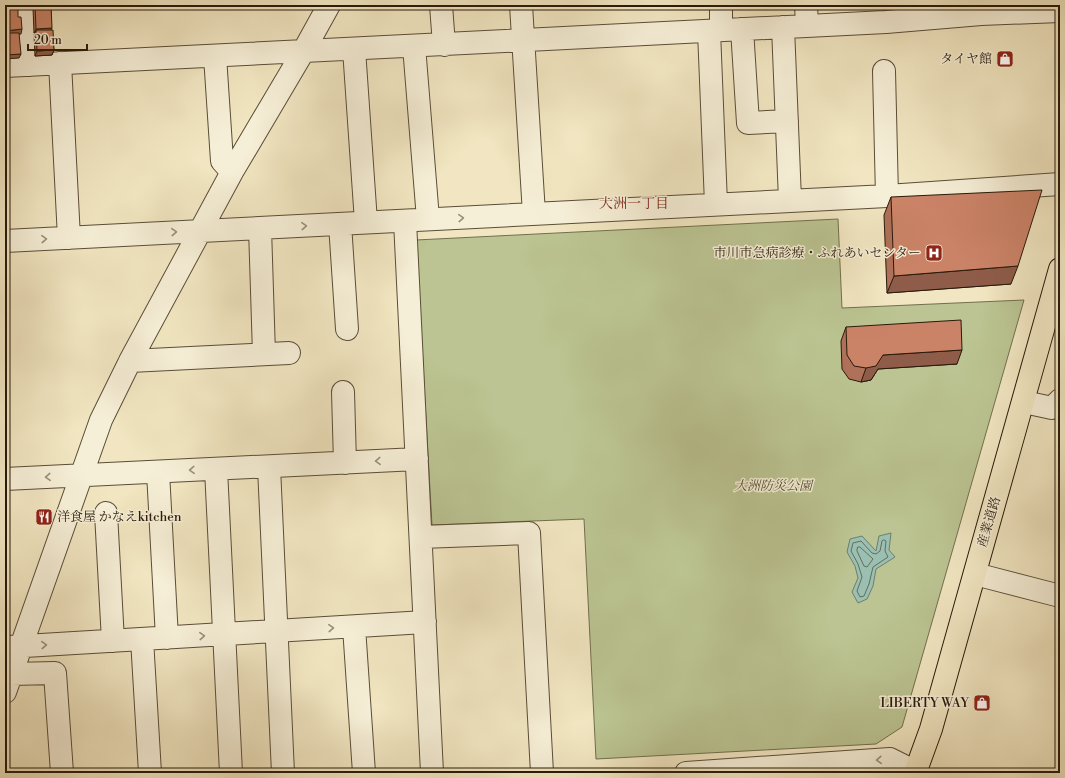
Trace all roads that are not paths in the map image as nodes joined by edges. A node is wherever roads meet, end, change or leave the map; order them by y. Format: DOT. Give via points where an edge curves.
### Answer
graph roads {
  1 [pos="25,5"];
  2 [pos="329,5"];
  3 [pos="441,5"];
  4 [pos="521,5"];
  5 [pos="721,5"];
  6 [pos="1049,9"];
  7 [pos="981,10"];
  8 [pos="886,14"];
  9 [pos="806,15"];
  10 [pos="783,27"];
  11 [pos="724,30"];
  12 [pos="523,40"];
  13 [pos="444,45"];
  14 [pos="414,46"];
  15 [pos="354,49"];
  16 [pos="303,52"];
  17 [pos="215,56"];
  18 [pos="60,63"];
  19 [pos="17,66"];
  20 [pos="884,71"];
  21 [pos="787,121"];
  22 [pos="232,172"];
  23 [pos="1060,184"];
  24 [pos="887,196"];
  25 [pos="790,200"];
  26 [pos="716,204"];
  27 [pos="534,214"];
  28 [pos="428,219"];
  29 [pos="405,221"];
  30 [pos="366,222"];
  31 [pos="340,224"];
  32 [pos="260,228"];
  33 [pos="200,231"];
  34 [pos="69,238"];
  35 [pos="5,241"];
  36 [pos="1060,269"];
  37 [pos="347,329"];
  38 [pos="289,352"];
  39 [pos="264,354"];
  40 [pos="130,361"];
  41 [pos="343,392"];
  42 [pos="1060,400"];
  43 [pos="1024,402"];
  44 [pos="417,459"];
  45 [pos="346,463"];
  46 [pos="269,467"];
  47 [pos="216,469"];
  48 [pos="158,472"];
  49 [pos="82,476"];
  50 [pos="5,479"];
  51 [pos="106,513"];
  52 [pos="421,537"];
  53 [pos="975,574"];
  54 [pos="1060,596"];
  55 [pos="425,622"];
  56 [pos="354,627"];
  57 [pos="277,631"];
  58 [pos="224,634"];
  59 [pos="167,638"];
  60 [pos="142,639"];
  61 [pos="113,641"];
  62 [pos="13,647"];
  63 [pos="8,683"];
  64 [pos="713,772"];
  65 [pos="915,772"];
  66 [pos="62,773"];
  67 [pos="150,773"];
  68 [pos="231,773"];
  69 [pos="283,773"];
  70 [pos="364,773"];
  71 [pos="432,773"];
  72 [pos="542,773"];
  73 [pos="686,773"];
  1 -- 19 [label="street"];
  2 -- 16 [label="street"];
  3 -- 13 [label="street"];
  4 -- 12 [label="street"];
  5 -- 11 [label="street"];
  6 -- 7 [label="street"];
  7 -- 8 [label="street"];
  8 -- 9 [label="street"];
  9 -- 10 [label="street"];
  10 -- 11 [label="street"];
  10 -- 21 [label="street"];
  11 -- 12 [label="street"];
  11 -- 21 [label="street" via="748,123"];
  11 -- 26 [label="street"];
  12 -- 13 [label="street"];
  12 -- 27 [label="street"];
  13 -- 14 [label="street"];
  14 -- 15 [label="street"];
  14 -- 28 [label="street"];
  15 -- 16 [label="street"];
  15 -- 30 [label="street"];
  16 -- 17 [label="street"];
  16 -- 22 [label="street"];
  17 -- 18 [label="street"];
  17 -- 22 [label="street" via="222,161"];
  18 -- 19 [label="street"];
  18 -- 34 [label="street"];
  20 -- 24 [label="street"];
  21 -- 25 [label="street"];
  22 -- 33 [label="street"];
  23 -- 24 [label="street"];
  24 -- 25 [label="street"];
  25 -- 26 [label="street"];
  26 -- 27 [label="street"];
  28 -- 27 [label="street, one-way"];
  28 -- 29 [label="street"];
  29 -- 30 [label="street"];
  29 -- 44 [label="street"];
  30 -- 31 [label="street"];
  32 -- 31 [label="street, one-way"];
  31 -- 37 [label="street"];
  32 -- 33 [label="street"];
  32 -- 39 [label="street"];
  34 -- 33 [label="street, one-way"];
  33 -- 40 [label="street"];
  35 -- 34 [label="street, one-way"];
  36 -- 43 [label="main road, 産業道路"];
  38 -- 39 [label="street"];
  39 -- 40 [label="street"];
  40 -- 49 [label="street" via="102,420"];
  41 -- 45 [label="street"];
  42 -- 43 [label="street" via="1052,408"];
  43 -- 53 [label="main road, 産業道路"];
  44 -- 45 [label="street, one-way"];
  44 -- 52 [label="street"];
  45 -- 46 [label="street"];
  46 -- 47 [label="street"];
  46 -- 57 [label="street"];
  47 -- 48 [label="street, one-way"];
  47 -- 58 [label="street"];
  48 -- 49 [label="street"];
  48 -- 59 [label="street"];
  49 -- 50 [label="street, one-way"];
  49 -- 62 [label="street"];
  51 -- 61 [label="street"];
  52 -- 55 [label="street"];
  52 -- 72 [label="street" via="529,533"];
  53 -- 54 [label="street"];
  53 -- 65 [label="main road, 産業道路" via="932,729"];
  55 -- 56 [label="street"];
  55 -- 71 [label="street"];
  57 -- 56 [label="street, one-way"];
  56 -- 70 [label="street"];
  57 -- 58 [label="street"];
  57 -- 69 [label="street"];
  59 -- 58 [label="street, one-way"];
  58 -- 68 [label="street"];
  59 -- 60 [label="street"];
  60 -- 61 [label="street"];
  60 -- 67 [label="street"];
  62 -- 61 [label="street, one-way"];
  62 -- 63 [label="street"];
  63 -- 66 [label="street" via="55,673"];
  65 -- 64 [label="street, one-way" via="890,759"];
  64 -- 73 [label="street"];
}
